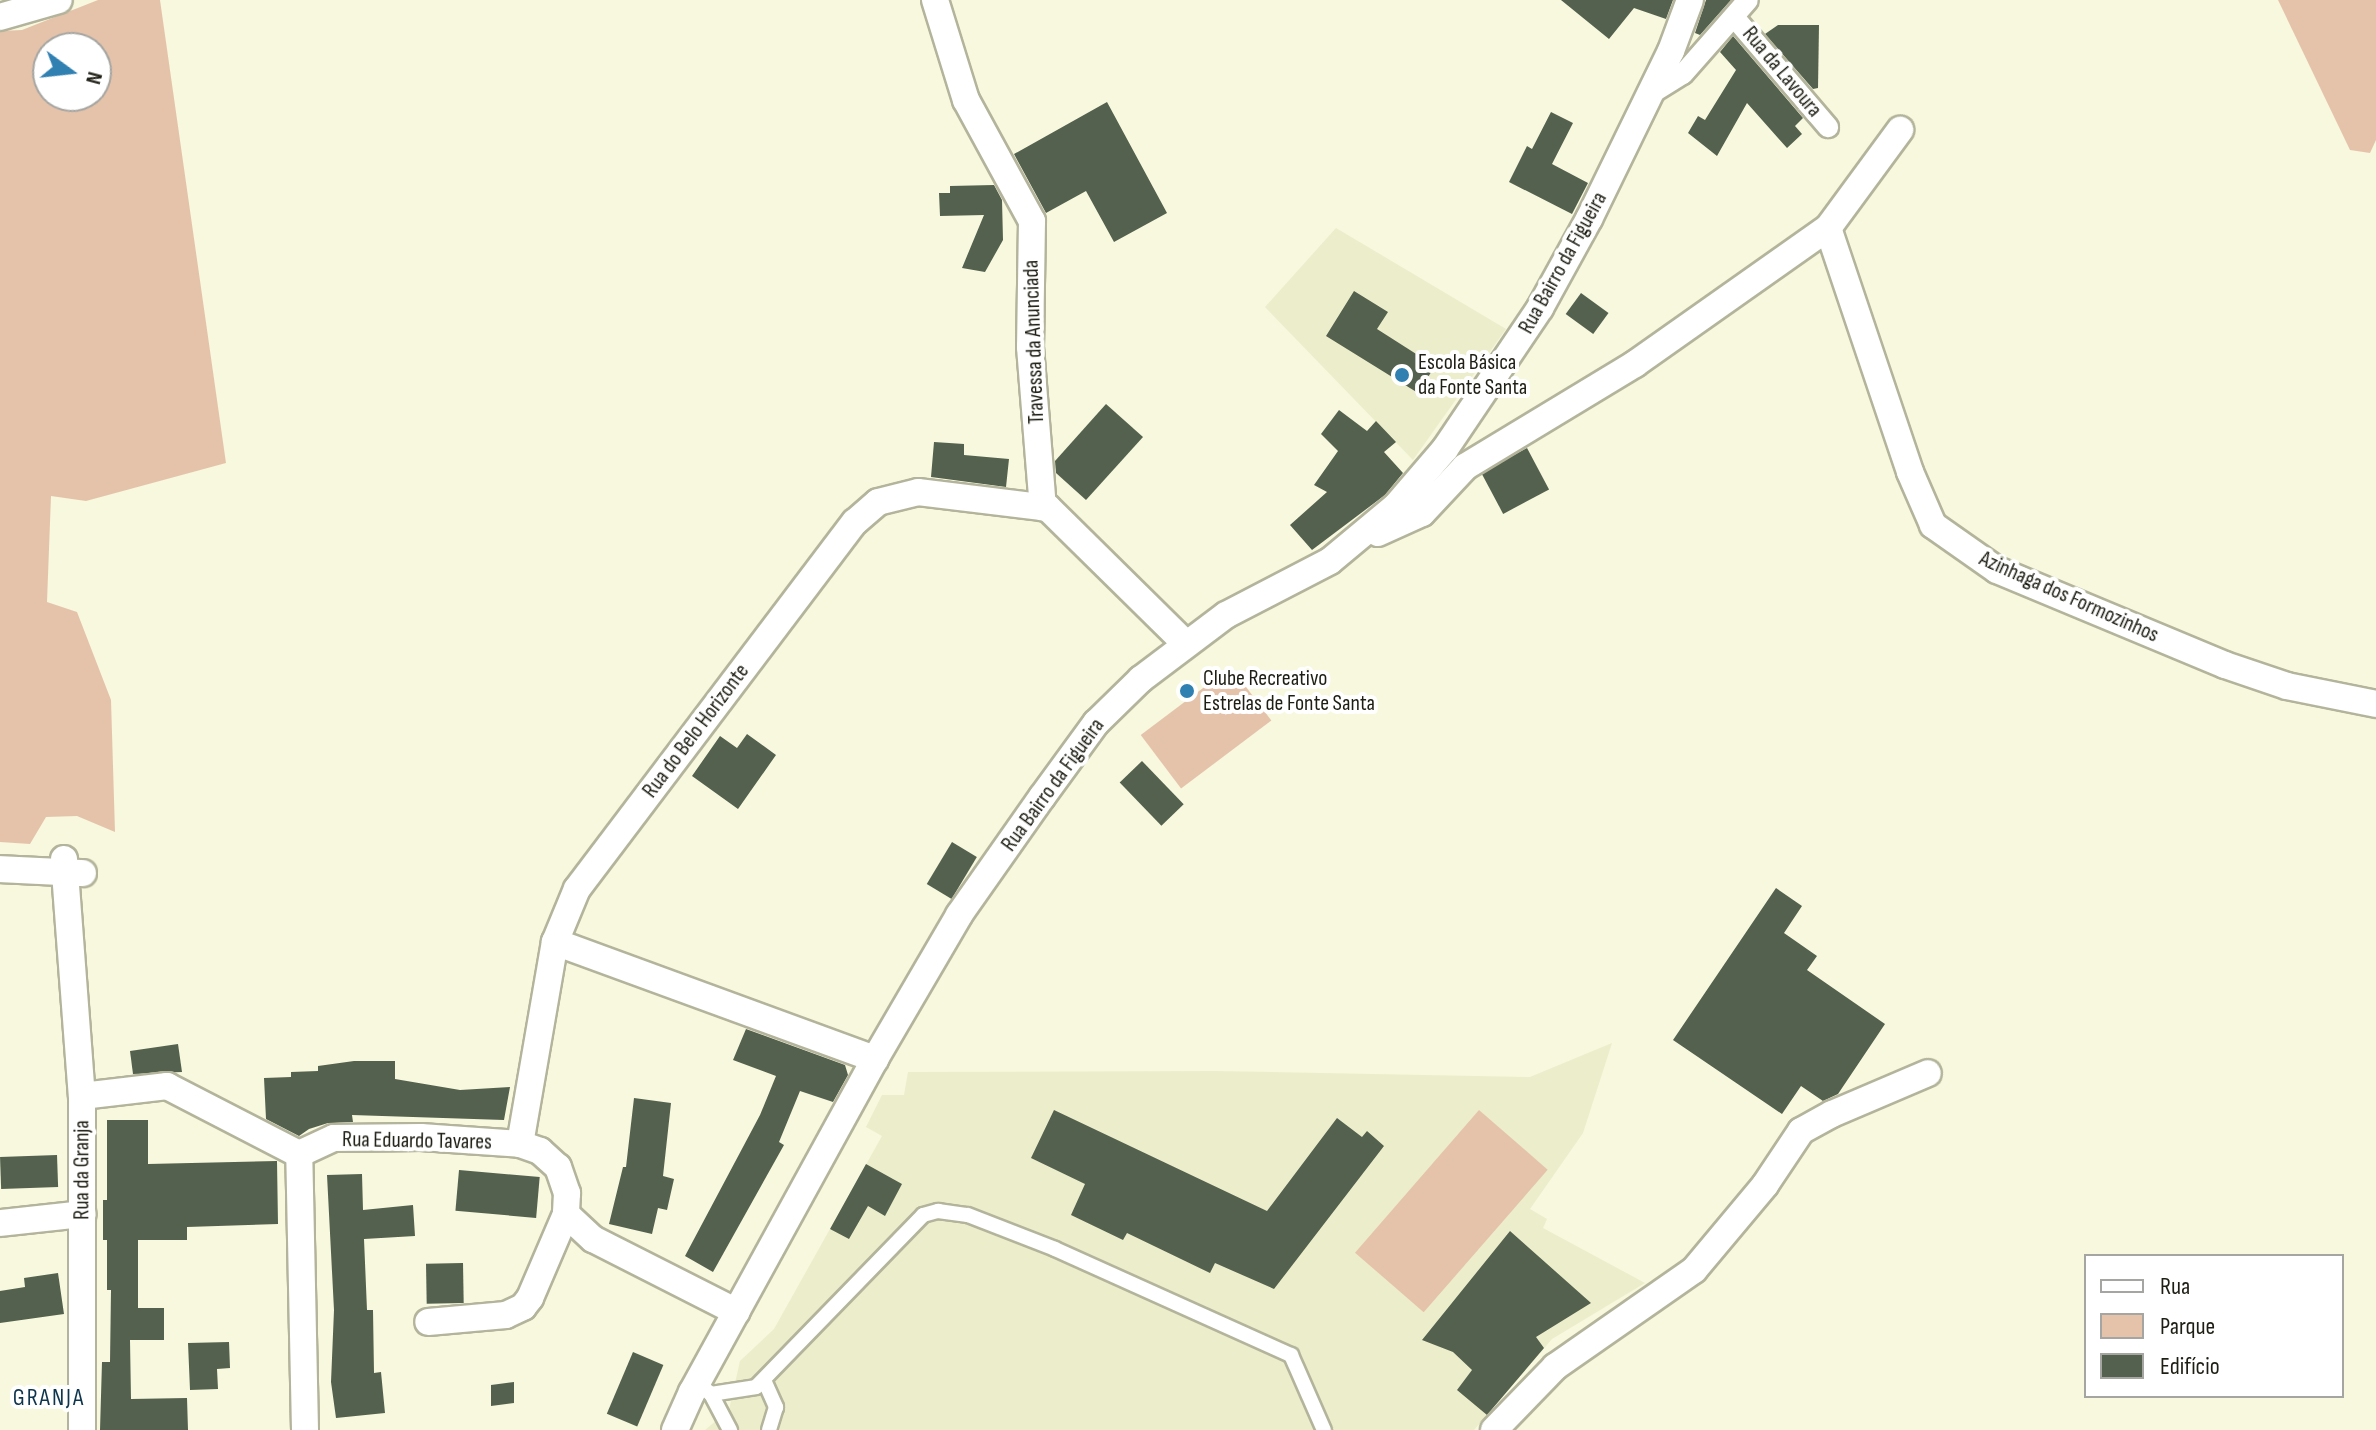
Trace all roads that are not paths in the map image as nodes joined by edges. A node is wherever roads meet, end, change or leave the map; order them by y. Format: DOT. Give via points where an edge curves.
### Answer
graph roads {
  1 [pos="59,0"];
  2 [pos="935,0"];
  3 [pos="1690,0"];
  4 [pos="1748,0"];
  5 [pos="0,17"];
  6 [pos="1734,17"];
  7 [pos="1652,93"];
  8 [pos="1828,127"];
  9 [pos="1900,130"];
  10 [pos="1828,228"];
  11 [pos="1043,507"];
  12 [pos="1349,546"];
  13 [pos="1186,644"];
  14 [pos="2376,704"];
  15 [pos="0,869"];
  16 [pos="555,942"];
  17 [pos="875,1059"];
  18 [pos="1928,1073"];
  19 [pos="82,1096"];
  20 [pos="520,1144"];
  21 [pos="299,1154"];
  22 [pos="83,1214"];
  23 [pos="566,1214"];
  24 [pos="0,1223"];
  25 [pos="737,1312"];
  26 [pos="428,1322"];
  27 [pos="764,1380"];
  28 [pos="704,1389"];
  29 [pos="82,1430"];
  30 [pos="305,1430"];
  31 [pos="675,1430"];
  32 [pos="730,1430"];
  33 [pos="769,1430"];
  34 [pos="1324,1430"];
  35 [pos="1494,1430"];
  1 -- 5 [label="street"];
  2 -- 11 [label="street, Travessa da Anunciada" via="966,100 1032,221 1030,347"];
  3 -- 7 [label="street, Rua Bairro da Figueira"];
  4 -- 6 [label="street, Rua da Lavoura"];
  6 -- 7 [label="street, Rua da Lavoura" via="1683,74"];
  6 -- 8 [label="street, Rua da Lavoura"];
  7 -- 12 [label="street, Rua Bairro da Figueira" via="1589,219 1500,372 1396,506"];
  9 -- 10 [label="street"];
  10 -- 12 [label="street" via="1635,364 1465,467 1422,513"];
  10 -- 14 [label="street, Azinhaga dos Formozinhos" via="1933,525 1997,570 2225,665 2287,686"];
  11 -- 13 [label="street" via="1057,514"];
  11 -- 16 [label="street, Rua do Belo Horizonte" via="918,492 889,497 868,509 582,880"];
  12 -- 13 [label="street, Rua Bairro da Figueira" via="1226,615"];
  13 -- 17 [label="street, Rua Bairro da Figueira" via="1096,723 959,915"];
  15 -- 19 [label="street" via="71,868"];
  16 -- 17 [label="street"];
  16 -- 20 [label="street, Rua do Belo Horizonte"];
  17 -- 25 [label="street, Rua Bairro da Figueira"];
  18 -- 35 [label="street" via="1801,1131 1765,1185 1694,1270 1555,1367"];
  19 -- 21 [label="street, Rua da Granja" via="167,1086"];
  19 -- 22 [label="street, Rua da Granja"];
  20 -- 21 [label="street, Rua Eduardo Tavares" via="400,1136 334,1138"];
  20 -- 23 [label="street, Rua Eduardo Tavares" via="540,1151 558,1167 567,1193"];
  21 -- 30 [label="street"];
  22 -- 24 [label="street"];
  22 -- 29 [label="street, Rua da Granja"];
  23 -- 25 [label="street" via="593,1239"];
  23 -- 26 [label="street, Rua Eduardo Tavares" via="523,1307 506,1315"];
  25 -- 28 [label="street, Rua Bairro da Figueira"];
  27 -- 28 [label="lane" via="756,1387"];
  27 -- 33 [label="lane" via="776,1407"];
  27 -- 34 [label="lane" via="923,1215 954,1212 1055,1249 1291,1355"];
  28 -- 31 [label="street, Rua Bairro da Figueira"];
  28 -- 32 [label="lane"];
}
